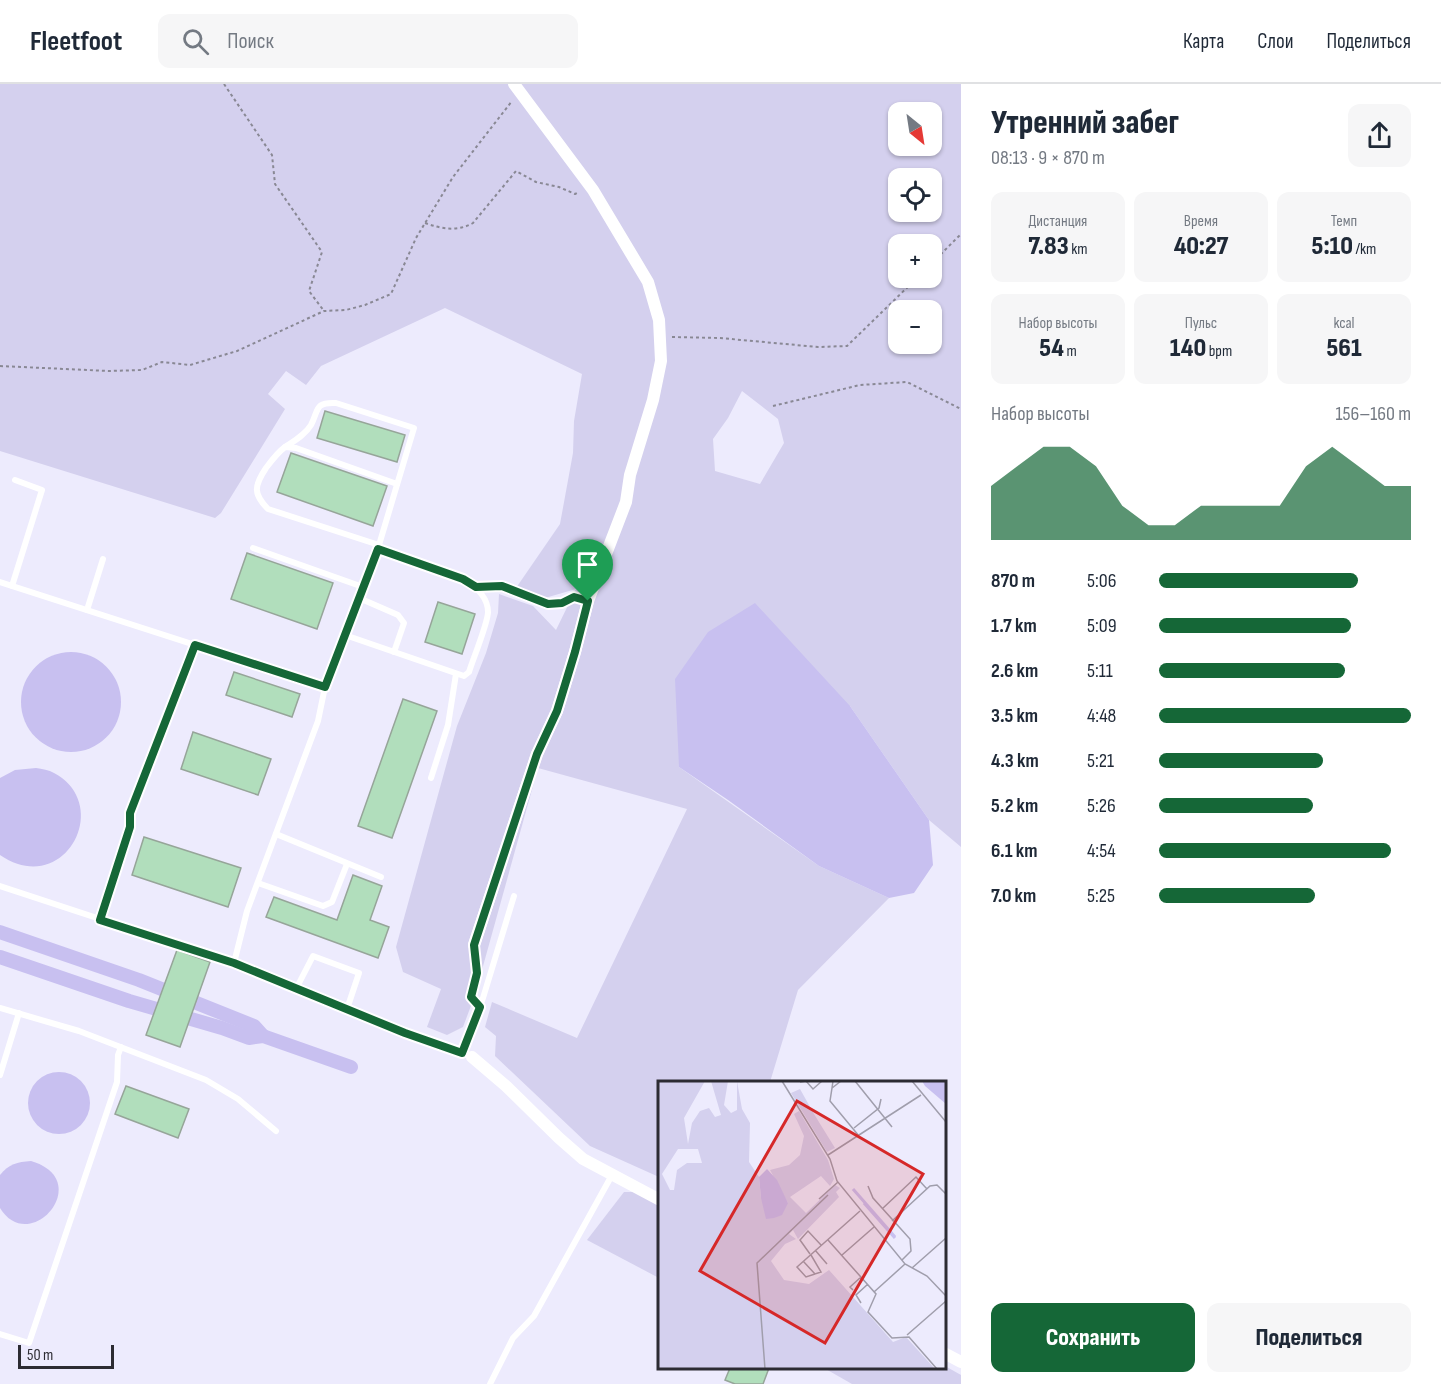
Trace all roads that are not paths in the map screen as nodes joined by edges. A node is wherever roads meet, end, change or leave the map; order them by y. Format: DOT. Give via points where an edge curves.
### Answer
graph roads {
  1 [pos="517,88"];
  2 [pos="285,447"];
  3 [pos="15,480"];
  4 [pos="397,484"];
  5 [pos="378,547"];
  6 [pos="253,548"];
  7 [pos="103,559"];
  8 [pos="0,582"];
  9 [pos="12,586"];
  10 [pos="363,587"];
  11 [pos="476,587"];
  12 [pos="359,598"];
  13 [pos="588,601"];
  14 [pos="87,610"];
  15 [pos="345,635"];
  16 [pos="195,645"];
  17 [pos="394,652"];
  18 [pos="456,674"];
  19 [pos="325,687"];
  20 [pos="431,778"];
  21 [pos="276,834"];
  22 [pos="347,864"];
  23 [pos="381,877"];
  24 [pos="258,883"];
  25 [pos="0,886"];
  26 [pos="514,896"];
  27 [pos="100,920"];
  28 [pos="474,945"];
  29 [pos="234,963"];
  30 [pos="296,989"];
  31 [pos="0,1008"];
  32 [pos="347,1009"];
  33 [pos="19,1013"];
  34 [pos="121,1047"];
  35 [pos="467,1055"];
  36 [pos="0,1075"];
  37 [pos="276,1131"];
  38 [pos="612,1175"];
  39 [pos="658,1199"];
  40 [pos="0,1334"];
  41 [pos="946,1354"];
  42 [pos="961,1362"];
  43 [pos="490,1384"];
  1 -- 13 [label="street" via="590,186 648,282 659,320 661,361 653,400 630,475 626,502"];
  2 -- 4 [label="lane" via="296,447"];
  2 -- 4 [label="lane" via="302,436 316,410 326,403 414,428"];
  2 -- 5 [label="lane" via="257,482 260,501 268,510"];
  3 -- 9 [label="lane" via="42,490"];
  4 -- 5 [label="lane"];
  5 -- 10 [label="lane"];
  5 -- 11 [label="lane"];
  6 -- 10 [label="lane"];
  7 -- 14 [label="lane"];
  8 -- 9 [label="lane"];
  9 -- 14 [label="lane"];
  10 -- 12 [label="lane"];
  11 -- 13 [label="lane" via="502,586 548,604 574,597"];
  11 -- 18 [label="lane" via="488,612 469,672 464,676"];
  12 -- 15 [label="lane"];
  12 -- 17 [label="lane" via="398,615 404,622"];
  13 -- 28 [label="street" via="557,711 537,754"];
  14 -- 16 [label="lane"];
  15 -- 17 [label="lane"];
  15 -- 19 [label="lane"];
  16 -- 19 [label="lane"];
  16 -- 27 [label="lane" via="130,813 130,827"];
  17 -- 18 [label="lane"];
  18 -- 20 [label="lane" via="448,725"];
  19 -- 21 [label="lane" via="318,721"];
  21 -- 22 [label="lane"];
  21 -- 24 [label="lane"];
  22 -- 23 [label="lane"];
  22 -- 24 [label="lane" via="332,902 323,906"];
  24 -- 29 [label="lane"];
  25 -- 27 [label="lane"];
  26 -- 35 [label="lane"];
  27 -- 29 [label="lane"];
  29 -- 30 [label="lane"];
  30 -- 32 [label="lane"];
  30 -- 32 [label="lane" via="313,956 359,973"];
  31 -- 33 [label="lane"];
  32 -- 35 [label="lane"];
  33 -- 34 [label="lane"];
  33 -- 36 [label="lane"];
  34 -- 37 [label="lane" via="206,1080"];
  34 -- 40 [label="lane" via="117,1082 29,1343"];
  35 -- 38 [label="street" via="506,1086 582,1159"];
  38 -- 39 [label="street"];
  38 -- 43 [label="lane" via="534,1316 513,1338"];
  41 -- 42 [label="street"];
}
